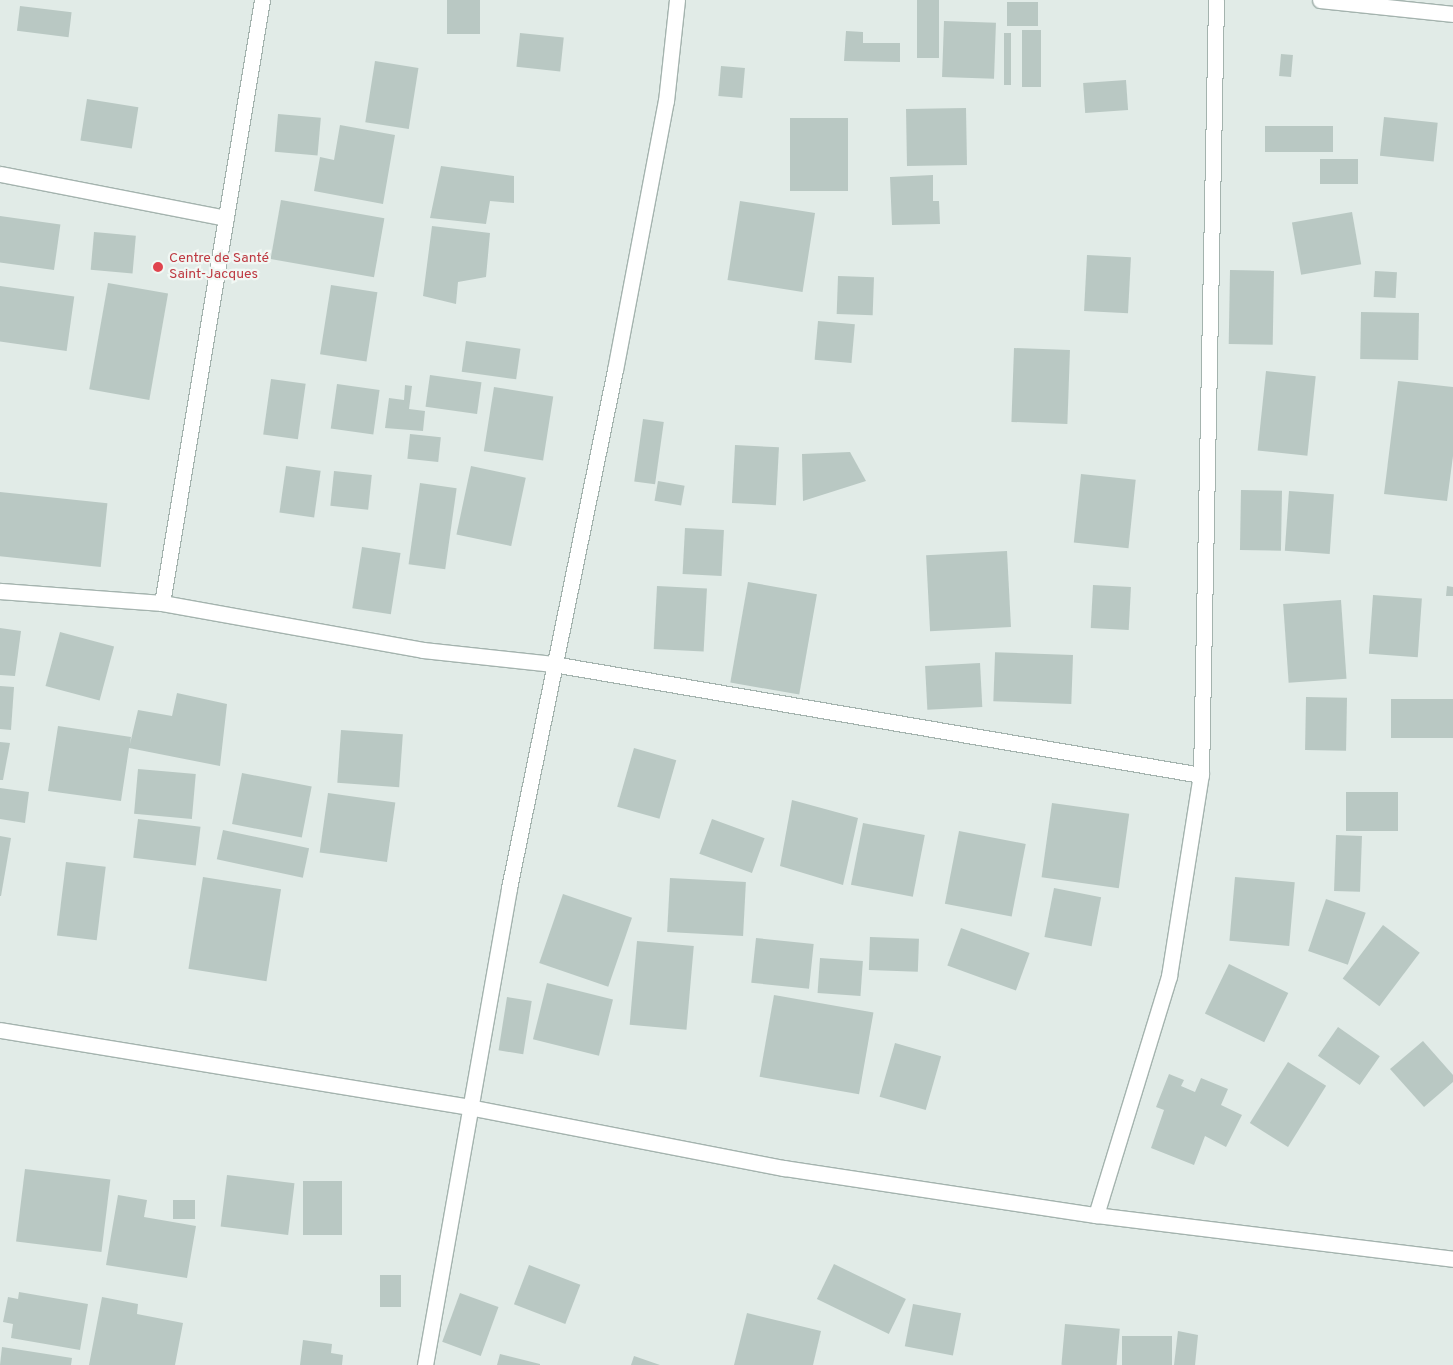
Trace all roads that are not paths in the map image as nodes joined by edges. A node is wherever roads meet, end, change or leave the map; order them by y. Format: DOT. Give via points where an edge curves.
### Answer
graph roads {
  1 [pos="262,0"];
  2 [pos="677,0"];
  3 [pos="1216,0"];
  4 [pos="1320,0"];
  5 [pos="1453,14"];
  6 [pos="0,174"];
  7 [pos="226,218"];
  8 [pos="0,591"];
  9 [pos="162,603"];
  10 [pos="553,664"];
  11 [pos="1201,776"];
  12 [pos="0,1030"];
  13 [pos="469,1108"];
  14 [pos="1096,1215"];
  15 [pos="1453,1259"];
  16 [pos="425,1365"];
  1 -- 7 [label="street"];
  2 -- 10 [label="street" via="666,100 615,370"];
  3 -- 11 [label="street"];
  4 -- 5 [label="street"];
  6 -- 7 [label="street"];
  7 -- 9 [label="street"];
  8 -- 9 [label="street"];
  9 -- 10 [label="street" via="423,650"];
  10 -- 11 [label="street"];
  10 -- 13 [label="street"];
  11 -- 14 [label="street" via="1169,976"];
  12 -- 13 [label="street"];
  13 -- 14 [label="street" via="784,1168"];
  13 -- 16 [label="street"];
  14 -- 15 [label="street"];
}
